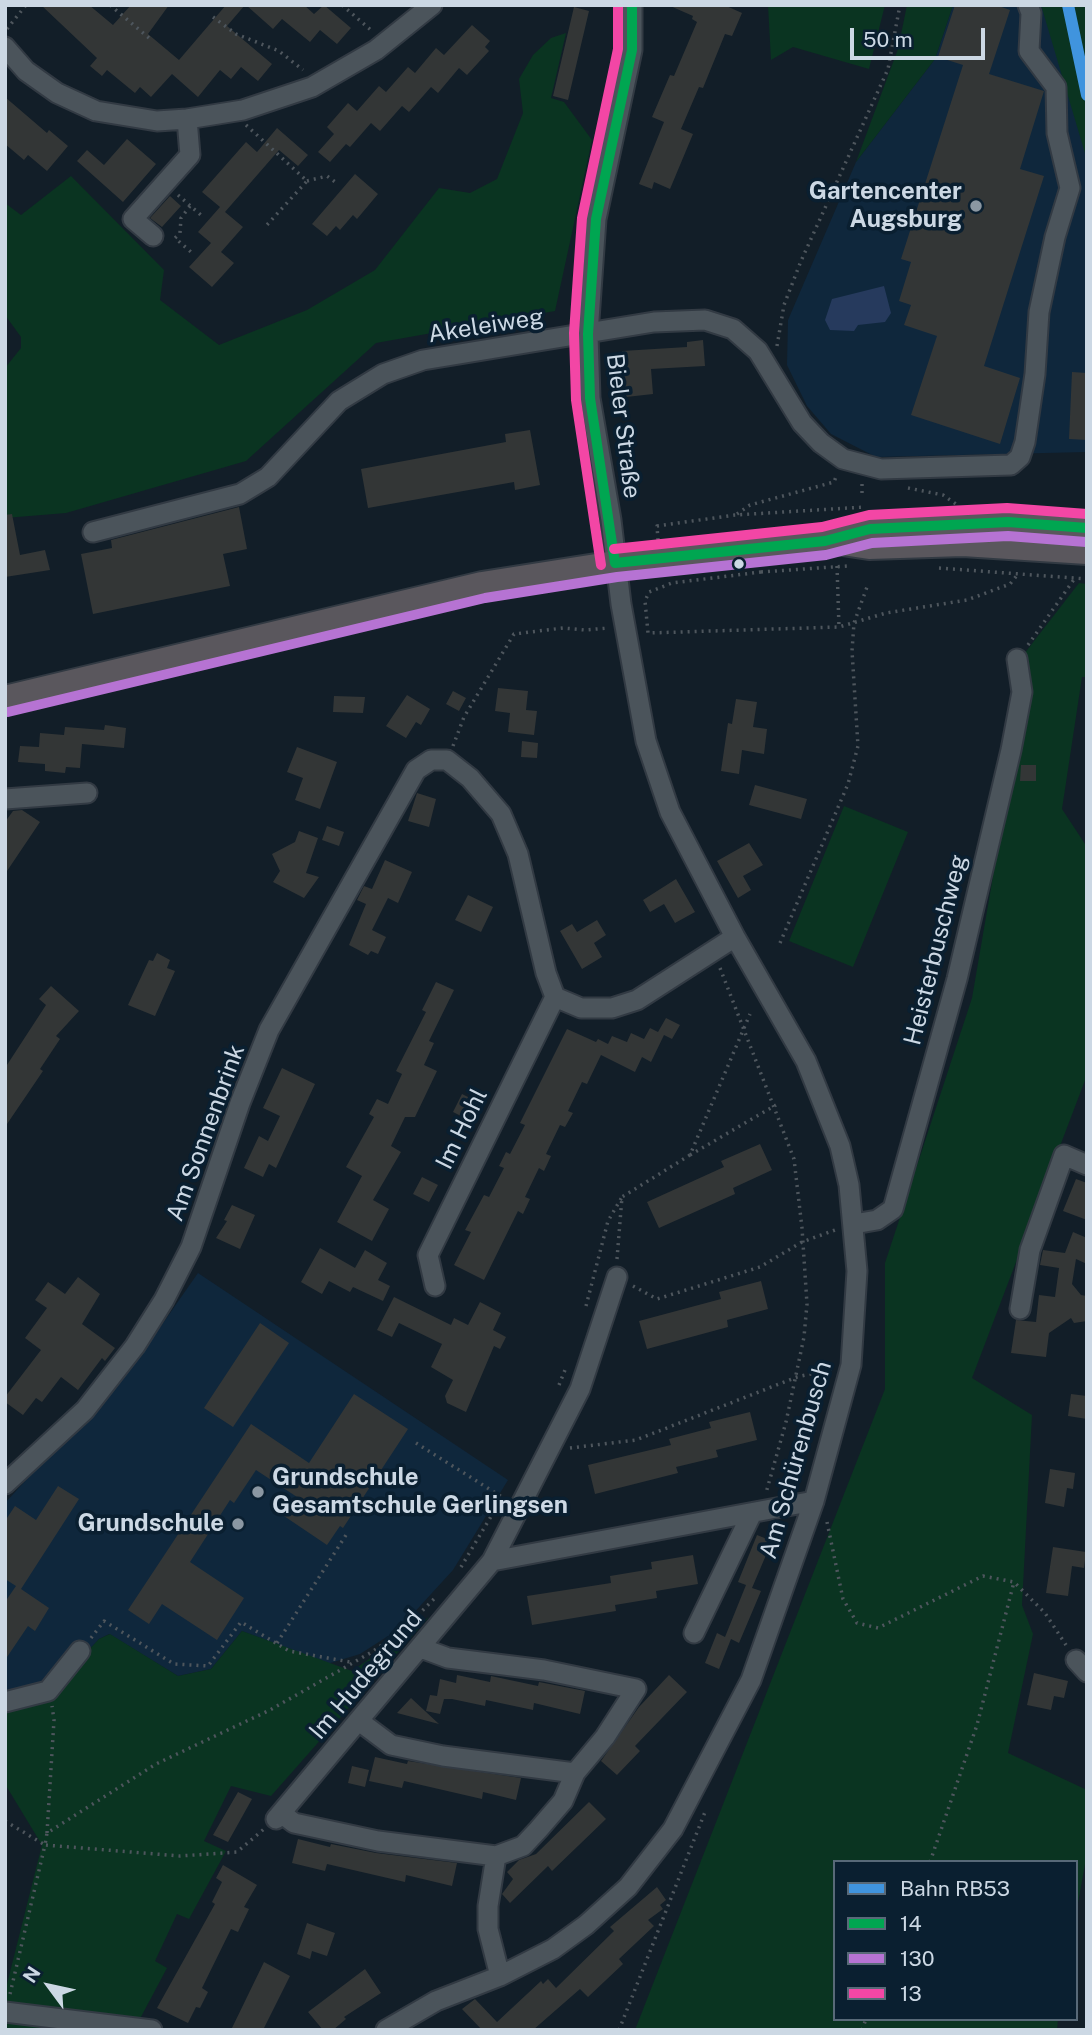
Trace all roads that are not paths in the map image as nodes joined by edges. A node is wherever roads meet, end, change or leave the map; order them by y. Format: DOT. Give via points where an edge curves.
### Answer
graph roads {
  1 [pos="432,5"];
  2 [pos="632,5"];
  3 [pos="1028,5"];
  4 [pos="5,47"];
  5 [pos="187,119"];
  6 [pos="153,236"];
  7 [pos="588,334"];
  8 [pos="1087,528"];
  9 [pos="93,532"];
  10 [pos="825,541"];
  11 [pos="1087,552"];
  12 [pos="615,563"];
  13 [pos="1017,659"];
  14 [pos="5,698"];
  15 [pos="87,793"];
  16 [pos="5,799"];
  17 [pos="735,937"];
  18 [pos="555,997"];
  19 [pos="1087,1165"];
  20 [pos="854,1224"];
  21 [pos="617,1277"];
  22 [pos="435,1286"];
  23 [pos="1020,1309"];
  24 [pos="5,1484"];
  25 [pos="814,1501"];
  26 [pos="757,1512"];
  27 [pos="492,1561"];
  28 [pos="694,1633"];
  29 [pos="421,1648"];
  30 [pos="80,1651"];
  31 [pos="5,1702"];
  32 [pos="359,1721"];
  33 [pos="575,1773"];
  34 [pos="496,1856"];
  35 [pos="500,1976"];
  36 [pos="5,2012"];
  37 [pos="152,2030"];
  38 [pos="386,2030"];
  1 -- 5 [label="street" via="383,44 312,87 243,110"];
  2 -- 7 [label="street, Bieler Straße" via="632,50 596,219"];
  3 -- 7 [label="street, Akeleiweg" via="1029,51 1056,87 1057,133 1070,188 1039,312 1025,442 1020,457 1011,465 881,469 843,459 802,423 758,351 733,329 705,320 654,322"];
  4 -- 5 [label="street" via="47,86 96,111 157,121"];
  5 -- 6 [label="street" via="190,155 133,219"];
  7 -- 9 [label="street, Akeleiweg" via="423,360 383,374 339,401 268,477 240,494"];
  7 -- 12 [label="street, Bieler Straße" via="590,398"];
  8 -- 10 [label="main road" via="1008,522 870,529"];
  10 -- 11 [label="main road" via="869,547 964,544"];
  10 -- 12 [label="main road"];
  12 -- 14 [label="main road" via="482,584"];
  12 -- 17 [label="street, Am Schürenbusch" via="656,778"];
  13 -- 20 [label="street, Heisterbuschweg" via="1022,692 1011,750 957,979 893,1209 877,1220"];
  15 -- 16 [label="street"];
  17 -- 18 [label="street" via="637,1000 612,1008 580,1008"];
  17 -- 20 [label="street, Am Schürenbusch" via="806,1061 840,1146"];
  18 -- 22 [label="street, Im Hohl" via="428,1255"];
  18 -- 24 [label="street, Am Sonnenbrink" via="545,974 518,855 500,814 470,778 447,760 432,760 416,770 270,1030 191,1247 164,1300 85,1410"];
  19 -- 23 [label="street" via="1064,1155 1030,1250"];
  20 -- 25 [label="street, Am Schürenbusch" via="857,1295 851,1366"];
  21 -- 27 [label="street, Im Hudegrund" via="580,1389"];
  25 -- 26 [label="street"];
  25 -- 35 [label="street, Am Schürenbusch" via="751,1681 673,1829 628,1887 586,1925 553,1949"];
  26 -- 27 [label="street"];
  26 -- 28 [label="street"];
  27 -- 29 [label="street, Im Hudegrund"];
  29 -- 32 [label="street, Im Hudegrund"];
  29 -- 33 [label="street" via="448,1658 544,1670 636,1689"];
  30 -- 31 [label="street" via="48,1691"];
  32 -- 33 [label="street" via="391,1745"];
  32 -- 34 [label="street, Im Hudegrund" via="278,1816 295,1824 378,1841"];
  33 -- 34 [label="street" via="562,1801 531,1838"];
  34 -- 35 [label="street" via="488,1929"];
  35 -- 38 [label="street, Am Schürenbusch" via="436,2001"];
  36 -- 37 [label="street"];
}
